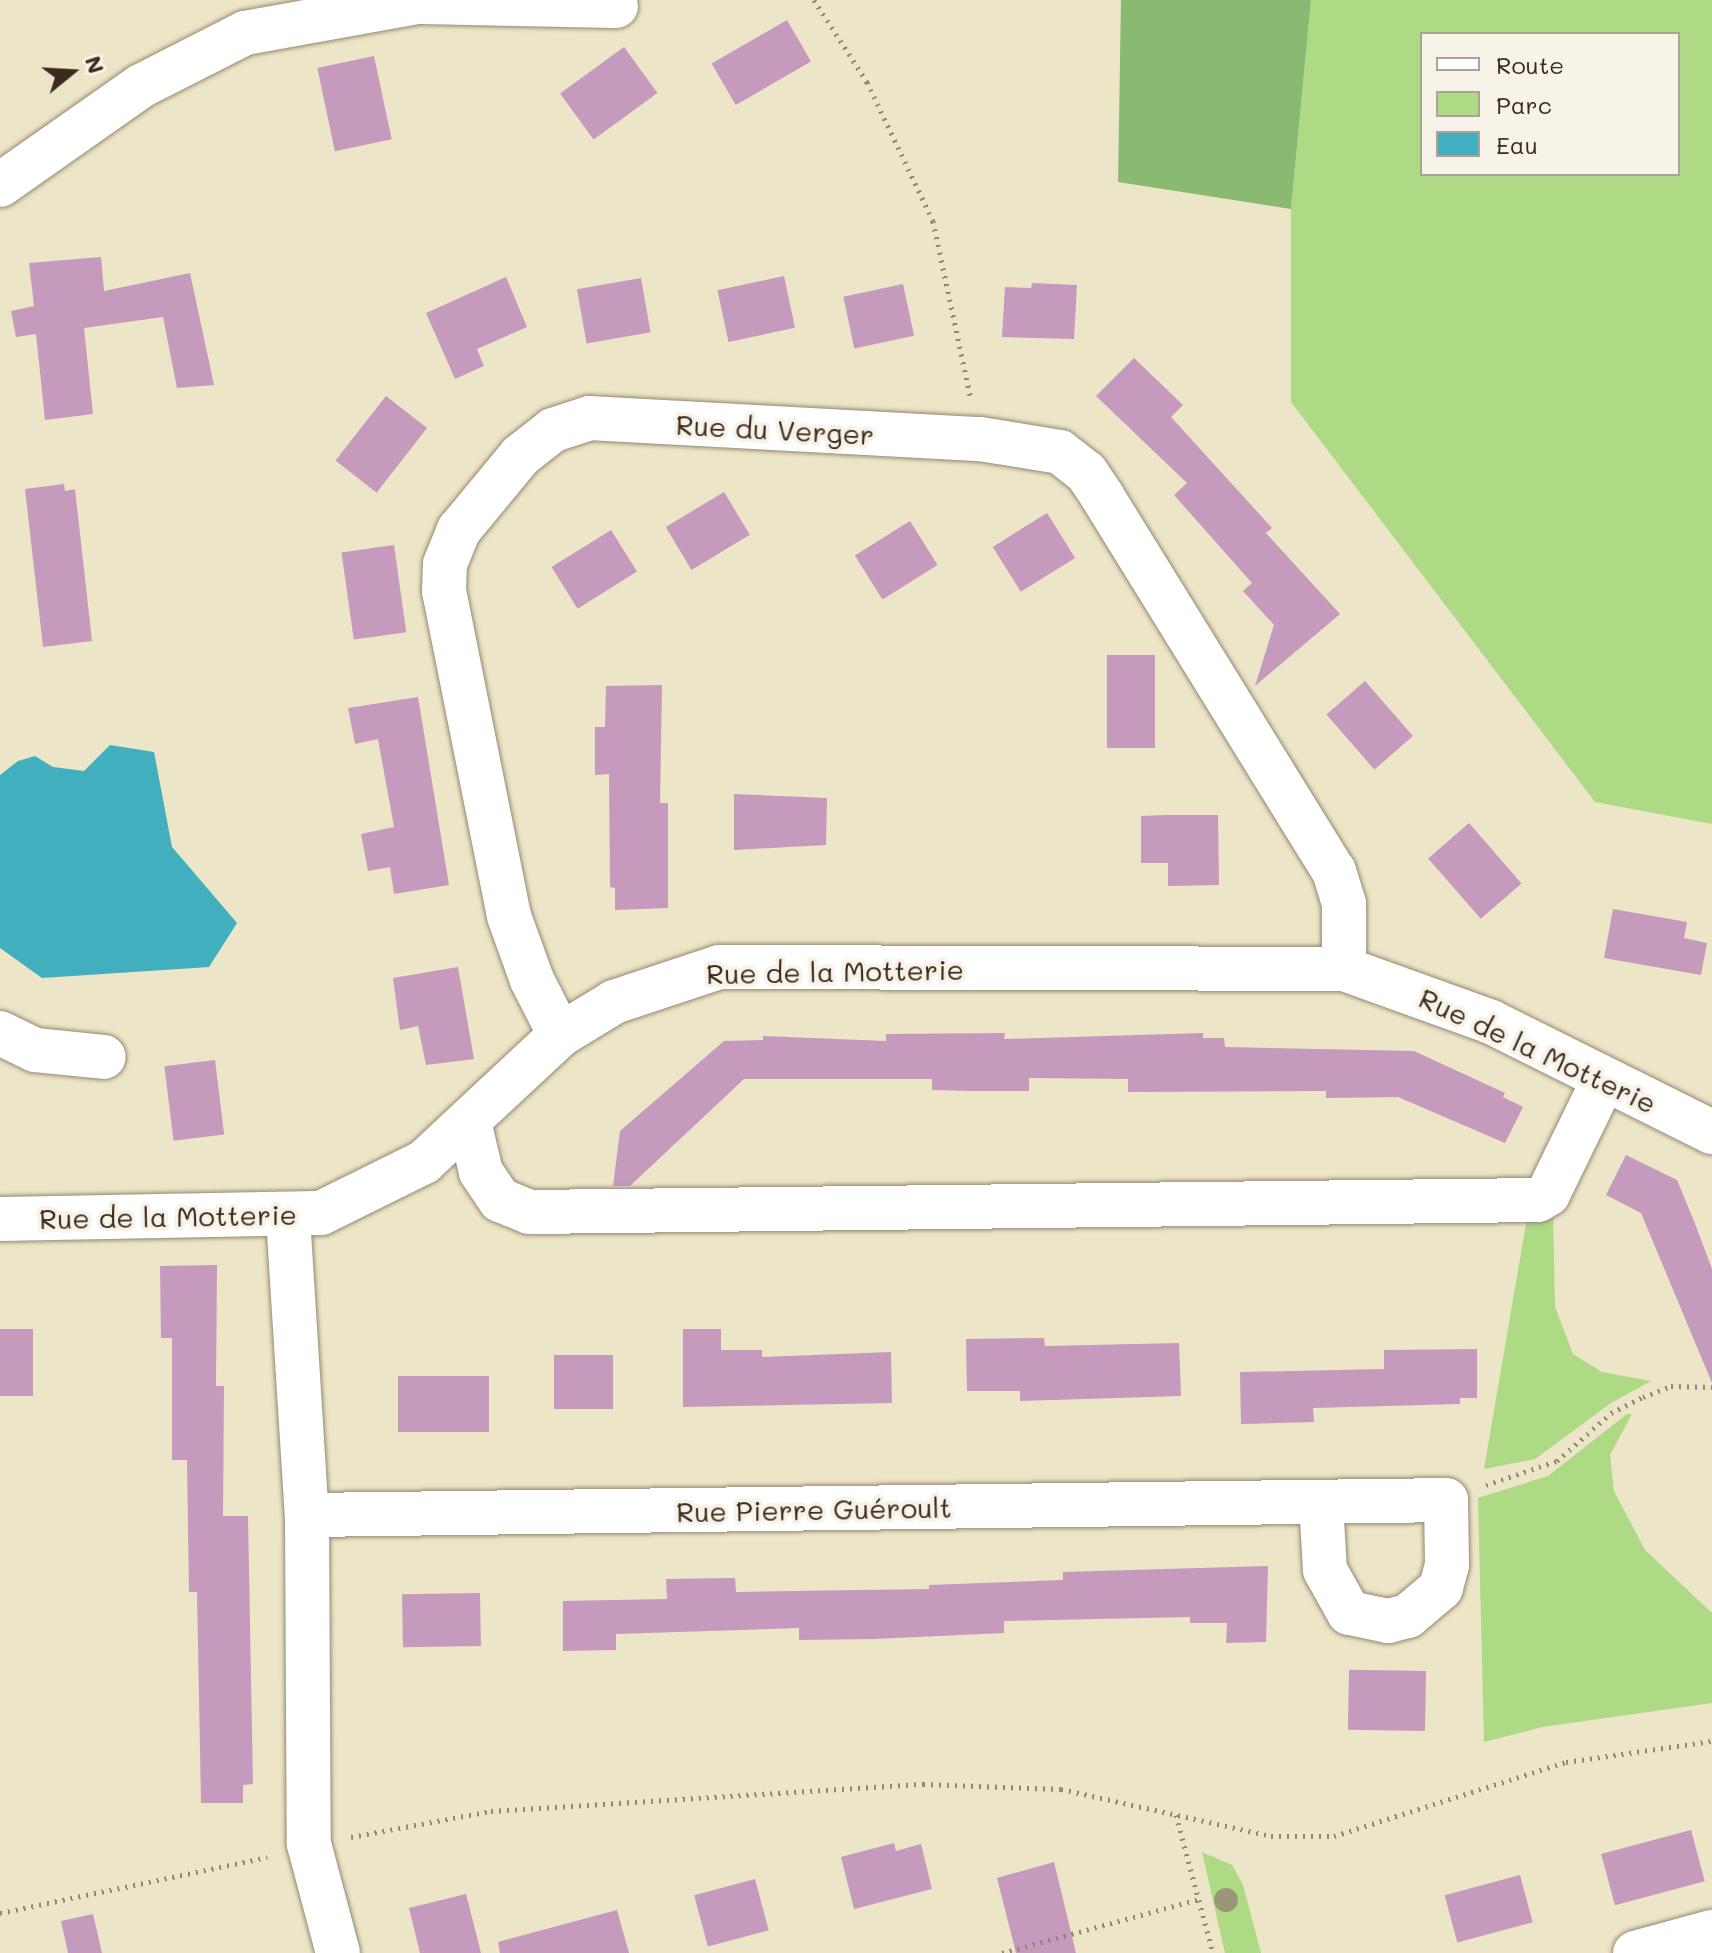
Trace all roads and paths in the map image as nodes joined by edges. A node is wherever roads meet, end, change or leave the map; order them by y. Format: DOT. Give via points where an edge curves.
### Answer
graph roads {
  1 [pos="814,0"];
  2 [pos="616,6"];
  3 [pos="0,185"];
  4 [pos="980,439"];
  5 [pos="1344,969"];
  6 [pos="0,1033"];
  7 [pos="560,1035"];
  8 [pos="104,1057"];
  9 [pos="1604,1079"];
  10 [pos="469,1122"];
  11 [pos="1712,1132"];
  12 [pos="288,1217"];
  13 [pos="0,1219"];
  14 [pos="1712,1387"];
  15 [pos="1446,1500"];
  16 [pos="1321,1503"];
  17 [pos="307,1515"];
  18 [pos="1712,1741"];
  19 [pos="1176,1814"];
  20 [pos="309,1844"];
  21 [pos="1199,1899"];
  22 [pos="0,1913"];
  23 [pos="1712,1932"];
  24 [pos="338,1953"];
  25 [pos="1002,1953"];
  26 [pos="1213,1953"];
  27 [pos="1635,1953"];
  1 -- 4 [label="path" via="867,82 933,221"];
  2 -- 3 [label="street" via="418,2 245,33 141,86"];
  4 -- 5 [label="street, Rue du Verger" via="1060,452 1086,472 1334,871 1344,903"];
  4 -- 7 [label="street, Rue du Verger" via="589,418 553,430 520,456 459,530 445,564 444,591 509,916 532,980"];
  5 -- 7 [label="street, Rue de la Motterie" via="719,967 614,1002"];
  5 -- 9 [label="street, Rue de la Motterie" via="1491,1022"];
  6 -- 8 [label="street" via="35,1050"];
  7 -- 10 [label="street, Rue de la Motterie"];
  9 -- 10 [label="street" via="1548,1194 1538,1200 529,1212 500,1200 481,1172"];
  9 -- 11 [label="street, Rue de la Motterie"];
  10 -- 12 [label="street, Rue de la Motterie" via="424,1162 377,1188 321,1213"];
  12 -- 13 [label="street, Rue de la Motterie"];
  12 -- 17 [label="street"];
  14 -- 15 [label="path" via="1671,1386 1643,1397 1611,1413 1557,1461 1536,1472"];
  15 -- 16 [label="street, Rue Pierre Guéroult"];
  15 -- 16 [label="street" via="1447,1565 1441,1588 1408,1616 1388,1621 1349,1613 1332,1590 1325,1570"];
  16 -- 17 [label="street, Rue Pierre Guéroult"];
  17 -- 20 [label="street"];
  18 -- 19 [label="path" via="1566,1762 1334,1836 1271,1836"];
  19 -- 20 [label="path" via="1061,1789 923,1784 491,1811"];
  19 -- 21 [label="path"];
  20 -- 22 [label="path"];
  20 -- 24 [label="street"];
  21 -- 25 [label="path"];
  21 -- 26 [label="path"];
  23 -- 27 [label="street"];
}
